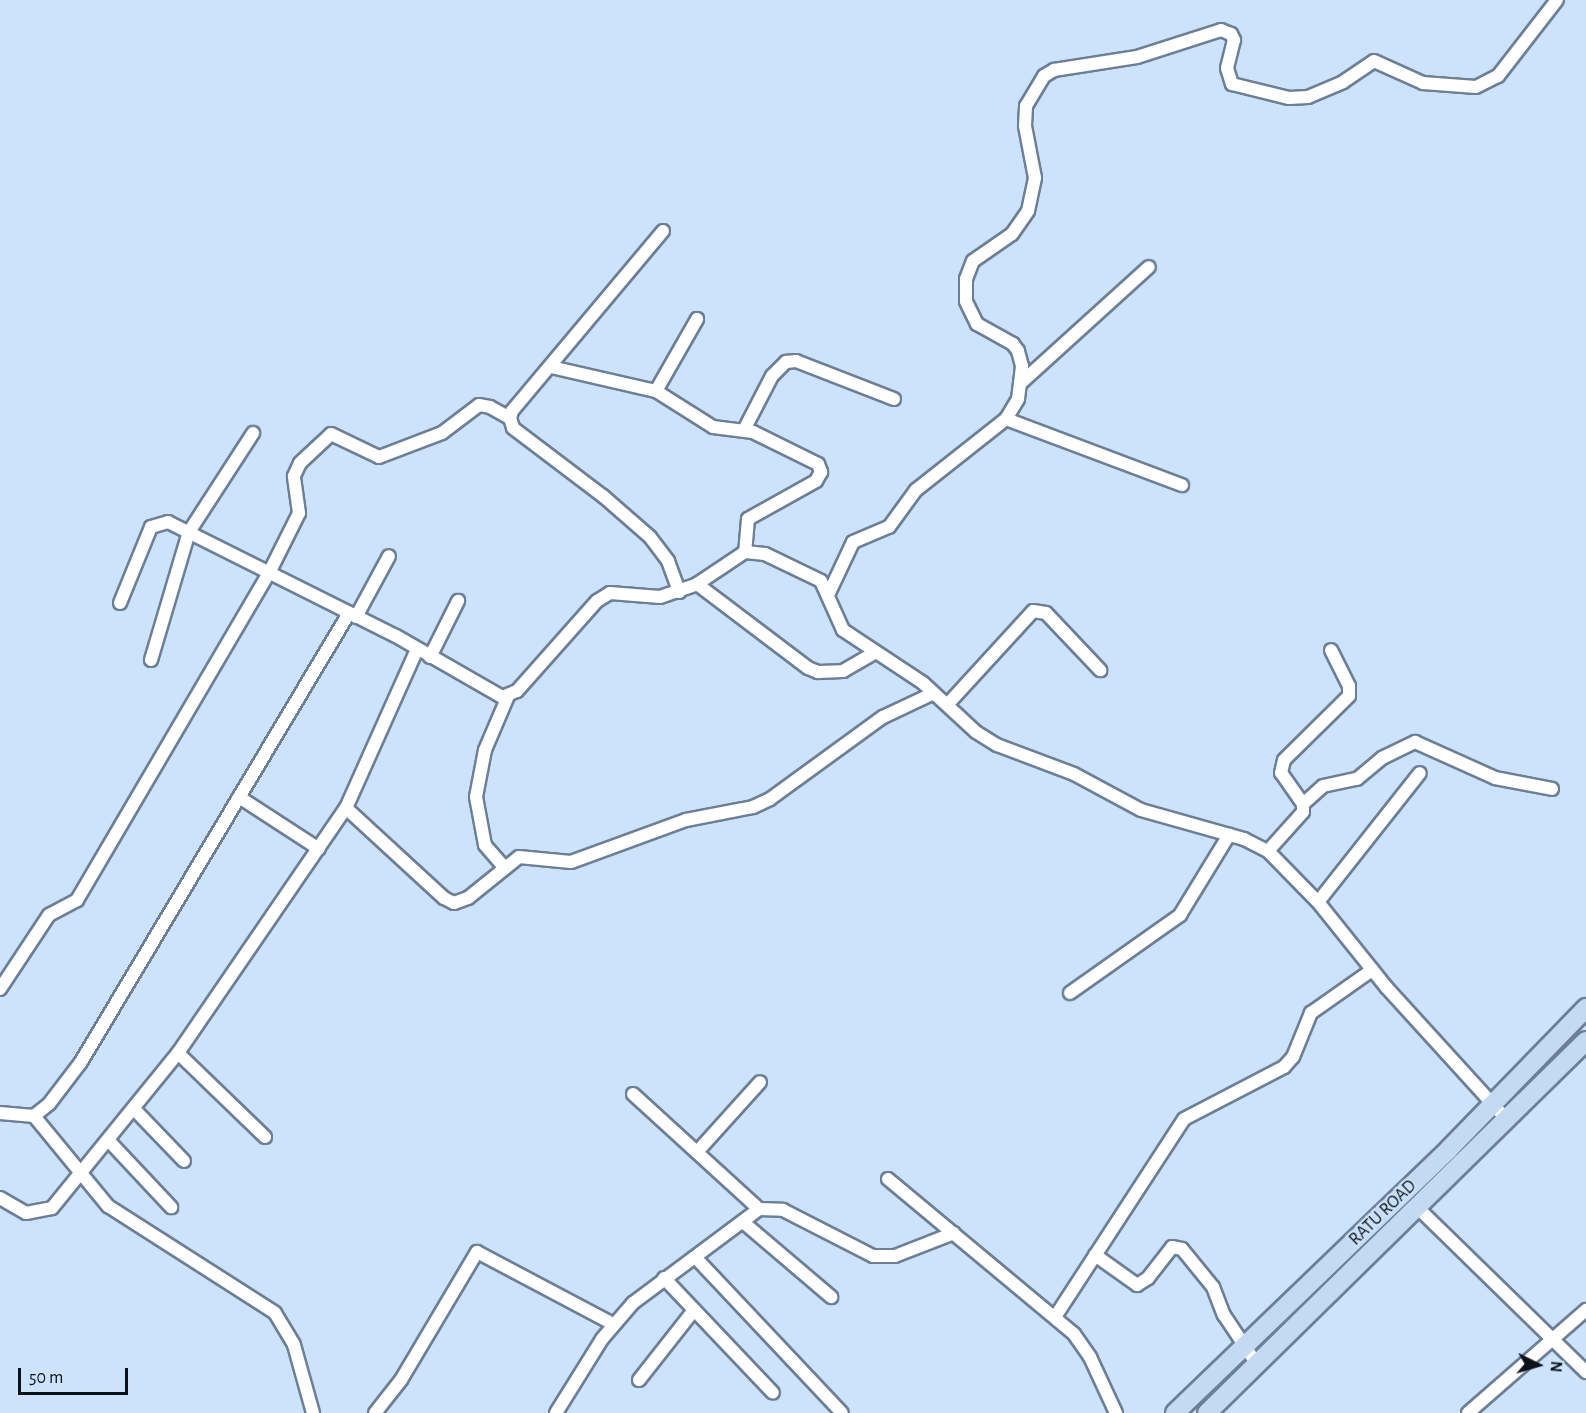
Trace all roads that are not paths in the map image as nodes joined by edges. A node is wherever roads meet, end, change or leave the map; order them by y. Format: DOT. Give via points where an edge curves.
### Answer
graph roads {
  1 [pos="1557,0"];
  2 [pos="663,231"];
  3 [pos="1149,267"];
  4 [pos="697,319"];
  5 [pos="550,366"];
  6 [pos="1022,382"];
  7 [pos="656,392"];
  8 [pos="894,399"];
  9 [pos="510,418"];
  10 [pos="1006,419"];
  11 [pos="744,430"];
  12 [pos="253,433"];
  13 [pos="1182,485"];
  14 [pos="189,532"];
  15 [pos="746,552"];
  16 [pos="389,556"];
  17 [pos="269,573"];
  18 [pos="697,584"];
  19 [pos="679,592"];
  20 [pos="829,593"];
  21 [pos="458,601"];
  22 [pos="120,603"];
  23 [pos="352,615"];
  24 [pos="417,649"];
  25 [pos="1331,650"];
  26 [pos="874,653"];
  27 [pos="430,657"];
  28 [pos="151,660"];
  29 [pos="1100,670"];
  30 [pos="934,693"];
  31 [pos="508,696"];
  32 [pos="947,705"];
  33 [pos="1420,773"];
  34 [pos="1551,789"];
  35 [pos="239,797"];
  36 [pos="1303,804"];
  37 [pos="346,808"];
  38 [pos="1229,835"];
  39 [pos="319,849"];
  40 [pos="1268,851"];
  41 [pos="504,867"];
  42 [pos="1318,902"];
  43 [pos="1372,970"];
  44 [pos="0,989"];
  45 [pos="1071,993"];
  46 [pos="1586,1008"];
  47 [pos="1586,1041"];
  48 [pos="178,1053"];
  49 [pos="760,1082"];
  50 [pos="633,1094"];
  51 [pos="1492,1105"];
  52 [pos="134,1109"];
  53 [pos="0,1113"];
  54 [pos="34,1116"];
  55 [pos="1508,1122"];
  56 [pos="265,1137"];
  57 [pos="109,1141"];
  58 [pos="697,1152"];
  59 [pos="184,1161"];
  60 [pos="81,1177"];
  61 [pos="888,1179"];
  62 [pos="0,1198"];
  63 [pos="171,1208"];
  64 [pos="1418,1208"];
  65 [pos="759,1209"];
  66 [pos="743,1222"];
  67 [pos="954,1233"];
  68 [pos="1095,1256"];
  69 [pos="695,1257"];
  70 [pos="664,1278"];
  71 [pos="831,1297"];
  72 [pos="694,1310"];
  73 [pos="1586,1310"];
  74 [pos="1055,1317"];
  75 [pos="614,1324"];
  76 [pos="1553,1342"];
  77 [pos="1244,1345"];
  78 [pos="1256,1363"];
  79 [pos="1586,1372"];
  80 [pos="639,1380"];
  81 [pos="773,1393"];
  82 [pos="313,1413"];
  83 [pos="375,1413"];
  84 [pos="556,1413"];
  85 [pos="842,1413"];
  86 [pos="1116,1413"];
  87 [pos="1174,1413"];
  88 [pos="1207,1413"];
  89 [pos="1468,1413"];
  1 -- 6 [label="street" via="1497,76 1476,87 1423,83 1374,60 1343,82 1308,97 1289,98 1232,84 1227,68 1234,40 1221,30 1137,57 1054,70 1044,76 1026,106 1025,126 1035,178 1028,211 1012,234 973,261 966,279 966,301 974,319 986,331 1012,344 1022,366"];
  2 -- 5 [label="street"];
  3 -- 6 [label="street"];
  4 -- 7 [label="street"];
  5 -- 7 [label="street"];
  5 -- 9 [label="street"];
  6 -- 10 [label="street" via="1018,399"];
  7 -- 11 [label="street" via="713,427"];
  8 -- 11 [label="street" via="796,361 786,362 772,376"];
  9 -- 17 [label="street" via="479,405 442,433 379,457 331,434 295,471 299,513"];
  9 -- 19 [label="street" via="513,428 650,537 668,561"];
  10 -- 13 [label="street"];
  10 -- 20 [label="street" via="916,490 889,527 853,542"];
  11 -- 15 [label="street" via="818,464 821,472 810,485 748,519"];
  12 -- 14 [label="street"];
  14 -- 17 [label="street"];
  14 -- 22 [label="street" via="162,520 151,527"];
  14 -- 28 [label="street"];
  15 -- 18 [label="street"];
  15 -- 20 [label="street" via="765,554 809,573"];
  16 -- 23 [label="street"];
  17 -- 23 [label="street"];
  17 -- 44 [label="street" via="77,900 49,915"];
  18 -- 19 [label="street"];
  18 -- 26 [label="street" via="808,668 843,671"];
  19 -- 31 [label="street" via="660,597 610,593 597,601 517,691"];
  20 -- 26 [label="street" via="837,622"];
  21 -- 27 [label="street"];
  23 -- 24 [label="street"];
  23 -- 35 [label="street"];
  24 -- 27 [label="street"];
  24 -- 37 [label="street"];
  25 -- 36 [label="street" via="1349,686 1349,696 1281,765 1285,781"];
  26 -- 30 [label="street"];
  27 -- 31 [label="street" via="497,697"];
  29 -- 32 [label="street" via="1046,613 1033,611"];
  30 -- 32 [label="street"];
  30 -- 41 [label="street" via="883,717 770,799 753,807 686,820 571,862 528,856"];
  31 -- 41 [label="street" via="485,750 476,797 485,845"];
  32 -- 38 [label="street" via="997,745 1074,774 1141,810"];
  33 -- 42 [label="street"];
  34 -- 36 [label="street" via="1495,778 1415,742 1382,758 1362,777 1323,786"];
  35 -- 39 [label="street"];
  35 -- 54 [label="street" via="87,1053 59,1093"];
  36 -- 40 [label="street" via="1298,820"];
  37 -- 39 [label="street"];
  37 -- 41 [label="street" via="449,902 468,898"];
  38 -- 40 [label="street"];
  38 -- 45 [label="street" via="1180,915"];
  39 -- 48 [label="street"];
  40 -- 42 [label="street"];
  42 -- 43 [label="street"];
  43 -- 51 [label="street"];
  43 -- 68 [label="street" via="1311,1012 1293,1057 1284,1067 1184,1119"];
  46 -- 51 [label="main road, RATU ROAD"];
  47 -- 55 [label="main road, RATU ROAD"];
  48 -- 52 [label="street"];
  48 -- 56 [label="street"];
  49 -- 58 [label="street"];
  50 -- 58 [label="street"];
  51 -- 55 [label="street"];
  51 -- 77 [label="main road, RATU ROAD"];
  52 -- 57 [label="street"];
  52 -- 59 [label="street"];
  53 -- 54 [label="street"];
  54 -- 60 [label="street"];
  55 -- 64 [label="main road, RATU ROAD"];
  57 -- 60 [label="street"];
  57 -- 63 [label="street"];
  58 -- 65 [label="street"];
  60 -- 62 [label="street" via="52,1208 38,1214 16,1210"];
  60 -- 82 [label="street" via="108,1206 275,1312 294,1346"];
  61 -- 67 [label="street"];
  64 -- 76 [label="street"];
  64 -- 78 [label="main road, RATU ROAD"];
  65 -- 66 [label="street"];
  65 -- 67 [label="street" via="783,1210 873,1256 895,1256"];
  66 -- 69 [label="street"];
  66 -- 71 [label="street"];
  67 -- 74 [label="street"];
  68 -- 74 [label="street"];
  68 -- 77 [label="street" via="1137,1285 1148,1278 1172,1247 1182,1248 1213,1287 1224,1315"];
  69 -- 70 [label="street"];
  69 -- 85 [label="street"];
  70 -- 72 [label="street"];
  70 -- 75 [label="street" via="640,1296"];
  72 -- 80 [label="street"];
  72 -- 81 [label="street"];
  73 -- 76 [label="street"];
  74 -- 86 [label="street" via="1083,1345"];
  75 -- 83 [label="street" via="477,1252 400,1380"];
  75 -- 84 [label="street"];
  76 -- 79 [label="street"];
  76 -- 89 [label="street"];
  77 -- 78 [label="street"];
  77 -- 87 [label="main road, RATU ROAD"];
  78 -- 88 [label="main road, RATU ROAD"];
}
